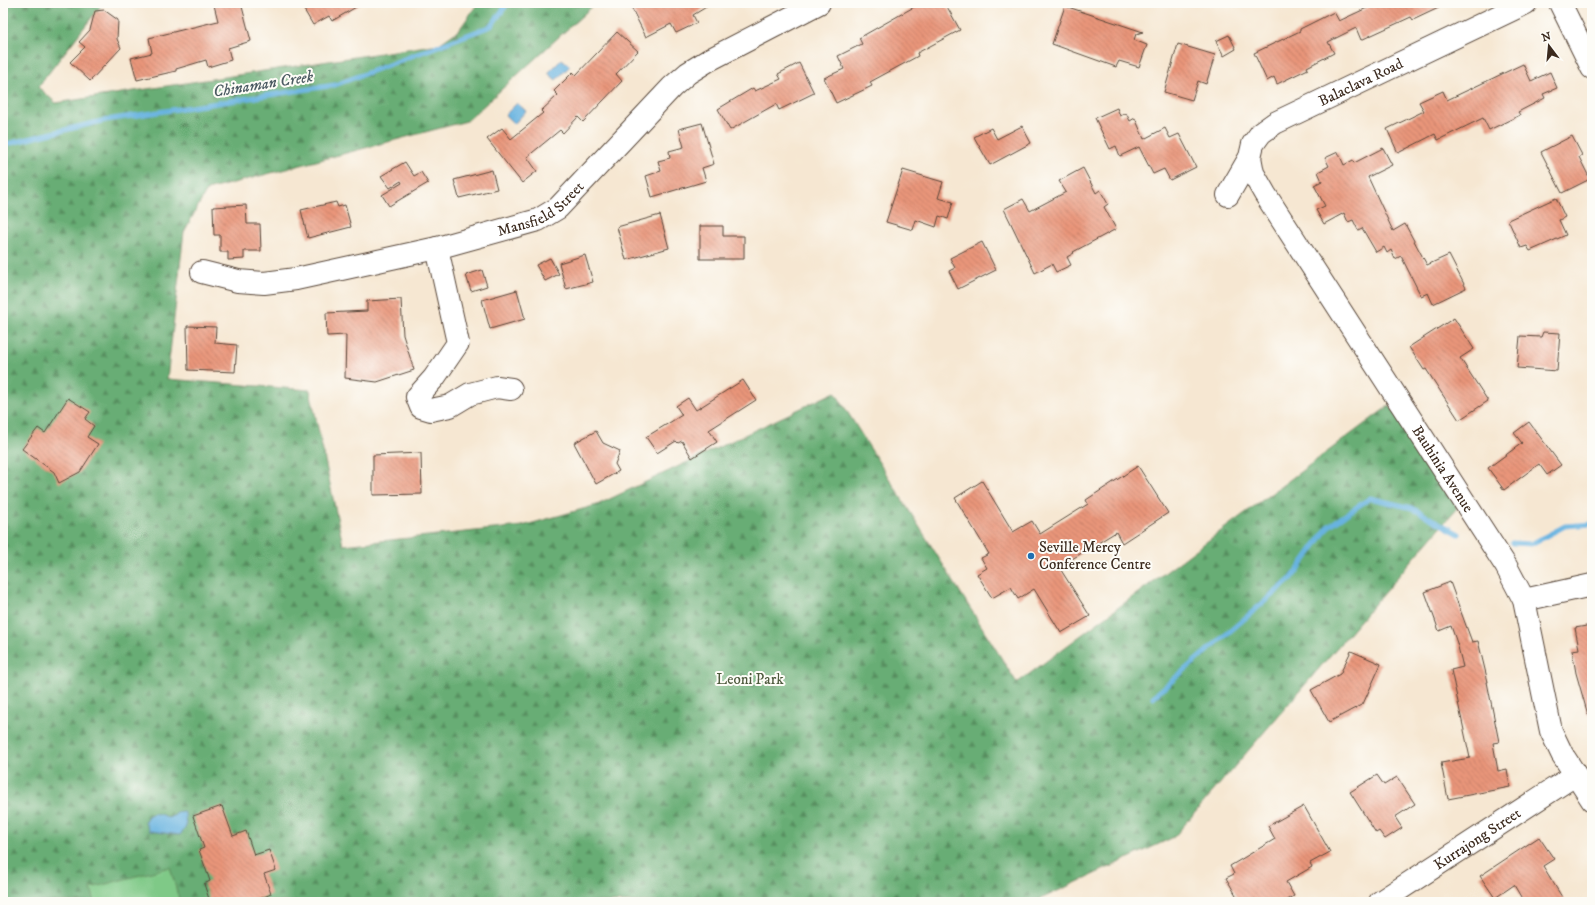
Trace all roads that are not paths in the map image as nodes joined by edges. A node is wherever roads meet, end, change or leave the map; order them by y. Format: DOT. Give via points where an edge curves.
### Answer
graph roads {
  1 [pos="819,3"];
  2 [pos="1526,3"];
  3 [pos="1560,3"];
  4 [pos="1592,68"];
  5 [pos="1250,157"];
  6 [pos="1228,195"];
  7 [pos="437,248"];
  8 [pos="202,272"];
  9 [pos="511,389"];
  10 [pos="1592,585"];
  11 [pos="1524,600"];
  12 [pos="1575,775"];
  13 [pos="1592,800"];
  14 [pos="1380,902"];
  1 -- 7 [label="street, Mansfield Street" via="688,73 558,208 538,220"];
  2 -- 5 [label="street, Balaclava Road" via="1275,124 1262,133 1253,144"];
  3 -- 4 [label="street"];
  5 -- 6 [label="street, Balaclava Road"];
  5 -- 11 [label="street, Bauhinia Avenue" via="1253,173 1265,194 1506,566"];
  7 -- 8 [label="street, Mansfield Street" via="296,279 264,283 238,281"];
  7 -- 9 [label="street" via="458,343 434,378 417,397 421,407 431,410 450,406 470,394 496,387"];
  10 -- 11 [label="street"];
  11 -- 12 [label="street, Bauhinia Avenue" via="1549,725"];
  12 -- 13 [label="street, Bauhinia Avenue"];
  12 -- 14 [label="street, Kurrajong Street"];
}
